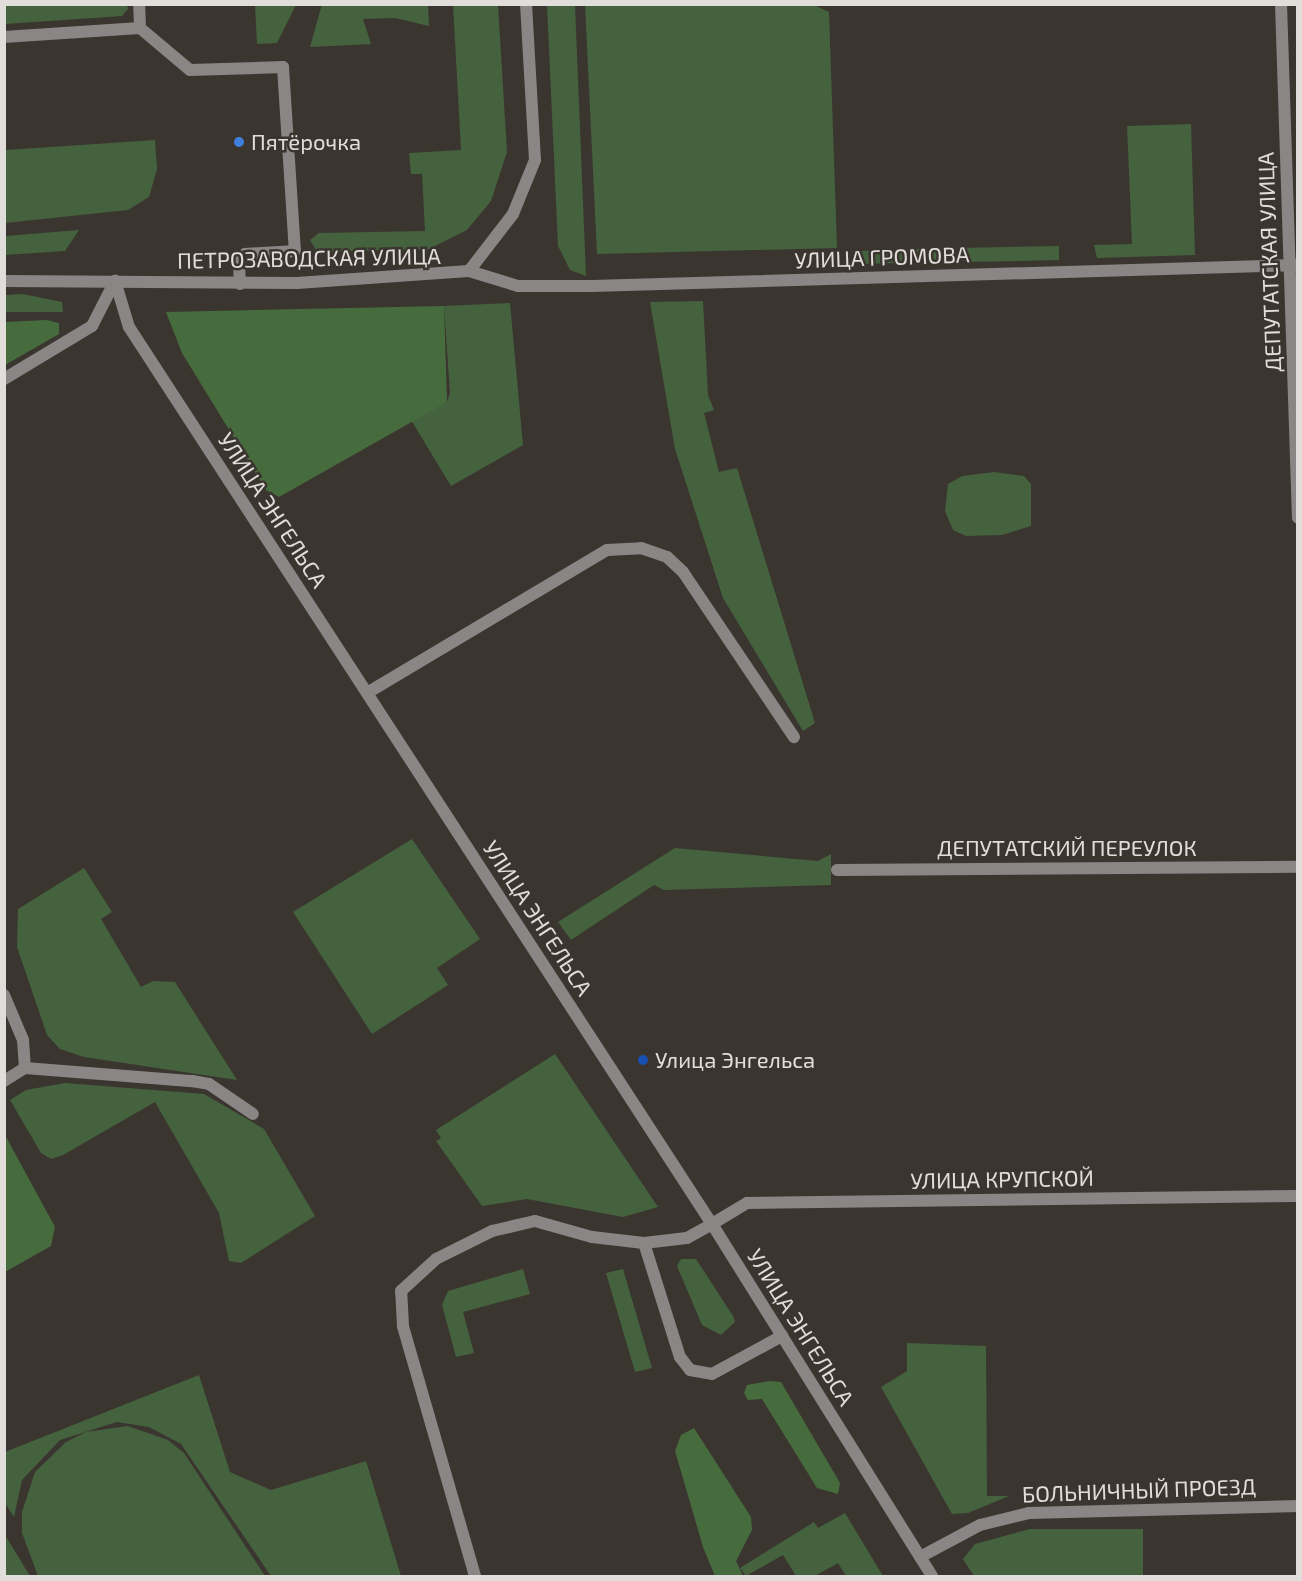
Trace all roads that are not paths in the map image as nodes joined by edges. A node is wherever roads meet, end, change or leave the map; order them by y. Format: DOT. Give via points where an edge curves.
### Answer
graph roads {
  1 [pos="139,4"];
  2 [pos="526,4"];
  3 [pos="1281,4"];
  4 [pos="140,28"];
  5 [pos="4,37"];
  6 [pos="1294,265"];
  7 [pos="469,271"];
  8 [pos="4,281"];
  9 [pos="115,281"];
  10 [pos="240,284"];
  11 [pos="4,378"];
  12 [pos="1298,518"];
  13 [pos="367,693"];
  14 [pos="794,737"];
  15 [pos="1298,867"];
  16 [pos="837,870"];
  17 [pos="4,994"];
  18 [pos="25,1068"];
  19 [pos="4,1081"];
  20 [pos="252,1114"];
  21 [pos="1298,1196"];
  22 [pos="712,1224"];
  23 [pos="644,1243"];
  24 [pos="782,1336"];
  25 [pos="1298,1506"];
  26 [pos="920,1557"];
  27 [pos="475,1576"];
  28 [pos="932,1576"];
  1 -- 4 [label="street"];
  2 -- 7 [label="street, ПЕТРОЗАВОДСКАЯ УЛИЦА" via="535,160 513,214"];
  3 -- 6 [label="street, ДЕПУТАТСКАЯ УЛИЦА"];
  4 -- 5 [label="street"];
  4 -- 10 [label="street" via="190,70 283,67 295,251 245,254 239,261"];
  6 -- 7 [label="street, УЛИЦА ГРОМОВА" via="592,286 518,286"];
  6 -- 12 [label="street, ДЕПУТАТСКАЯ УЛИЦА"];
  7 -- 10 [label="street, ПЕТРОЗАВОДСКАЯ УЛИЦА" via="397,280"];
  8 -- 9 [label="street, ПЕТРОЗАВОДСКАЯ УЛИЦА"];
  9 -- 10 [label="street, ПЕТРОЗАВОДСКАЯ УЛИЦА"];
  9 -- 11 [label="street" via="92,326"];
  9 -- 13 [label="street, УЛИЦА ЭНГЕЛЬСА" via="129,327"];
  13 -- 14 [label="street" via="607,550 641,548 667,557 683,572"];
  13 -- 22 [label="street, УЛИЦА ЭНГЕЛЬСА"];
  15 -- 16 [label="street, ДЕПУТАТСКИЙ ПЕРЕУЛОК"];
  17 -- 18 [label="street" via="23,1040"];
  18 -- 19 [label="street"];
  18 -- 20 [label="street" via="209,1084"];
  21 -- 22 [label="street, УЛИЦА КРУПСКОЙ" via="747,1203"];
  22 -- 23 [label="street, УЛИЦА КРУПСКОЙ" via="687,1238"];
  22 -- 24 [label="street, УЛИЦА ЭНГЕЛЬСА"];
  23 -- 24 [label="street" via="680,1357 690,1370 712,1374"];
  23 -- 27 [label="street, УЛИЦА КРУПСКОЙ" via="592,1237 535,1221 492,1231 436,1259 401,1291 403,1326"];
  24 -- 26 [label="street, УЛИЦА ЭНГЕЛЬСА"];
  25 -- 26 [label="street, БОЛЬНИЧНЫЙ ПРОЕЗД" via="1029,1513 980,1525"];
  26 -- 28 [label="street, УЛИЦА ЭНГЕЛЬСА"];
}
